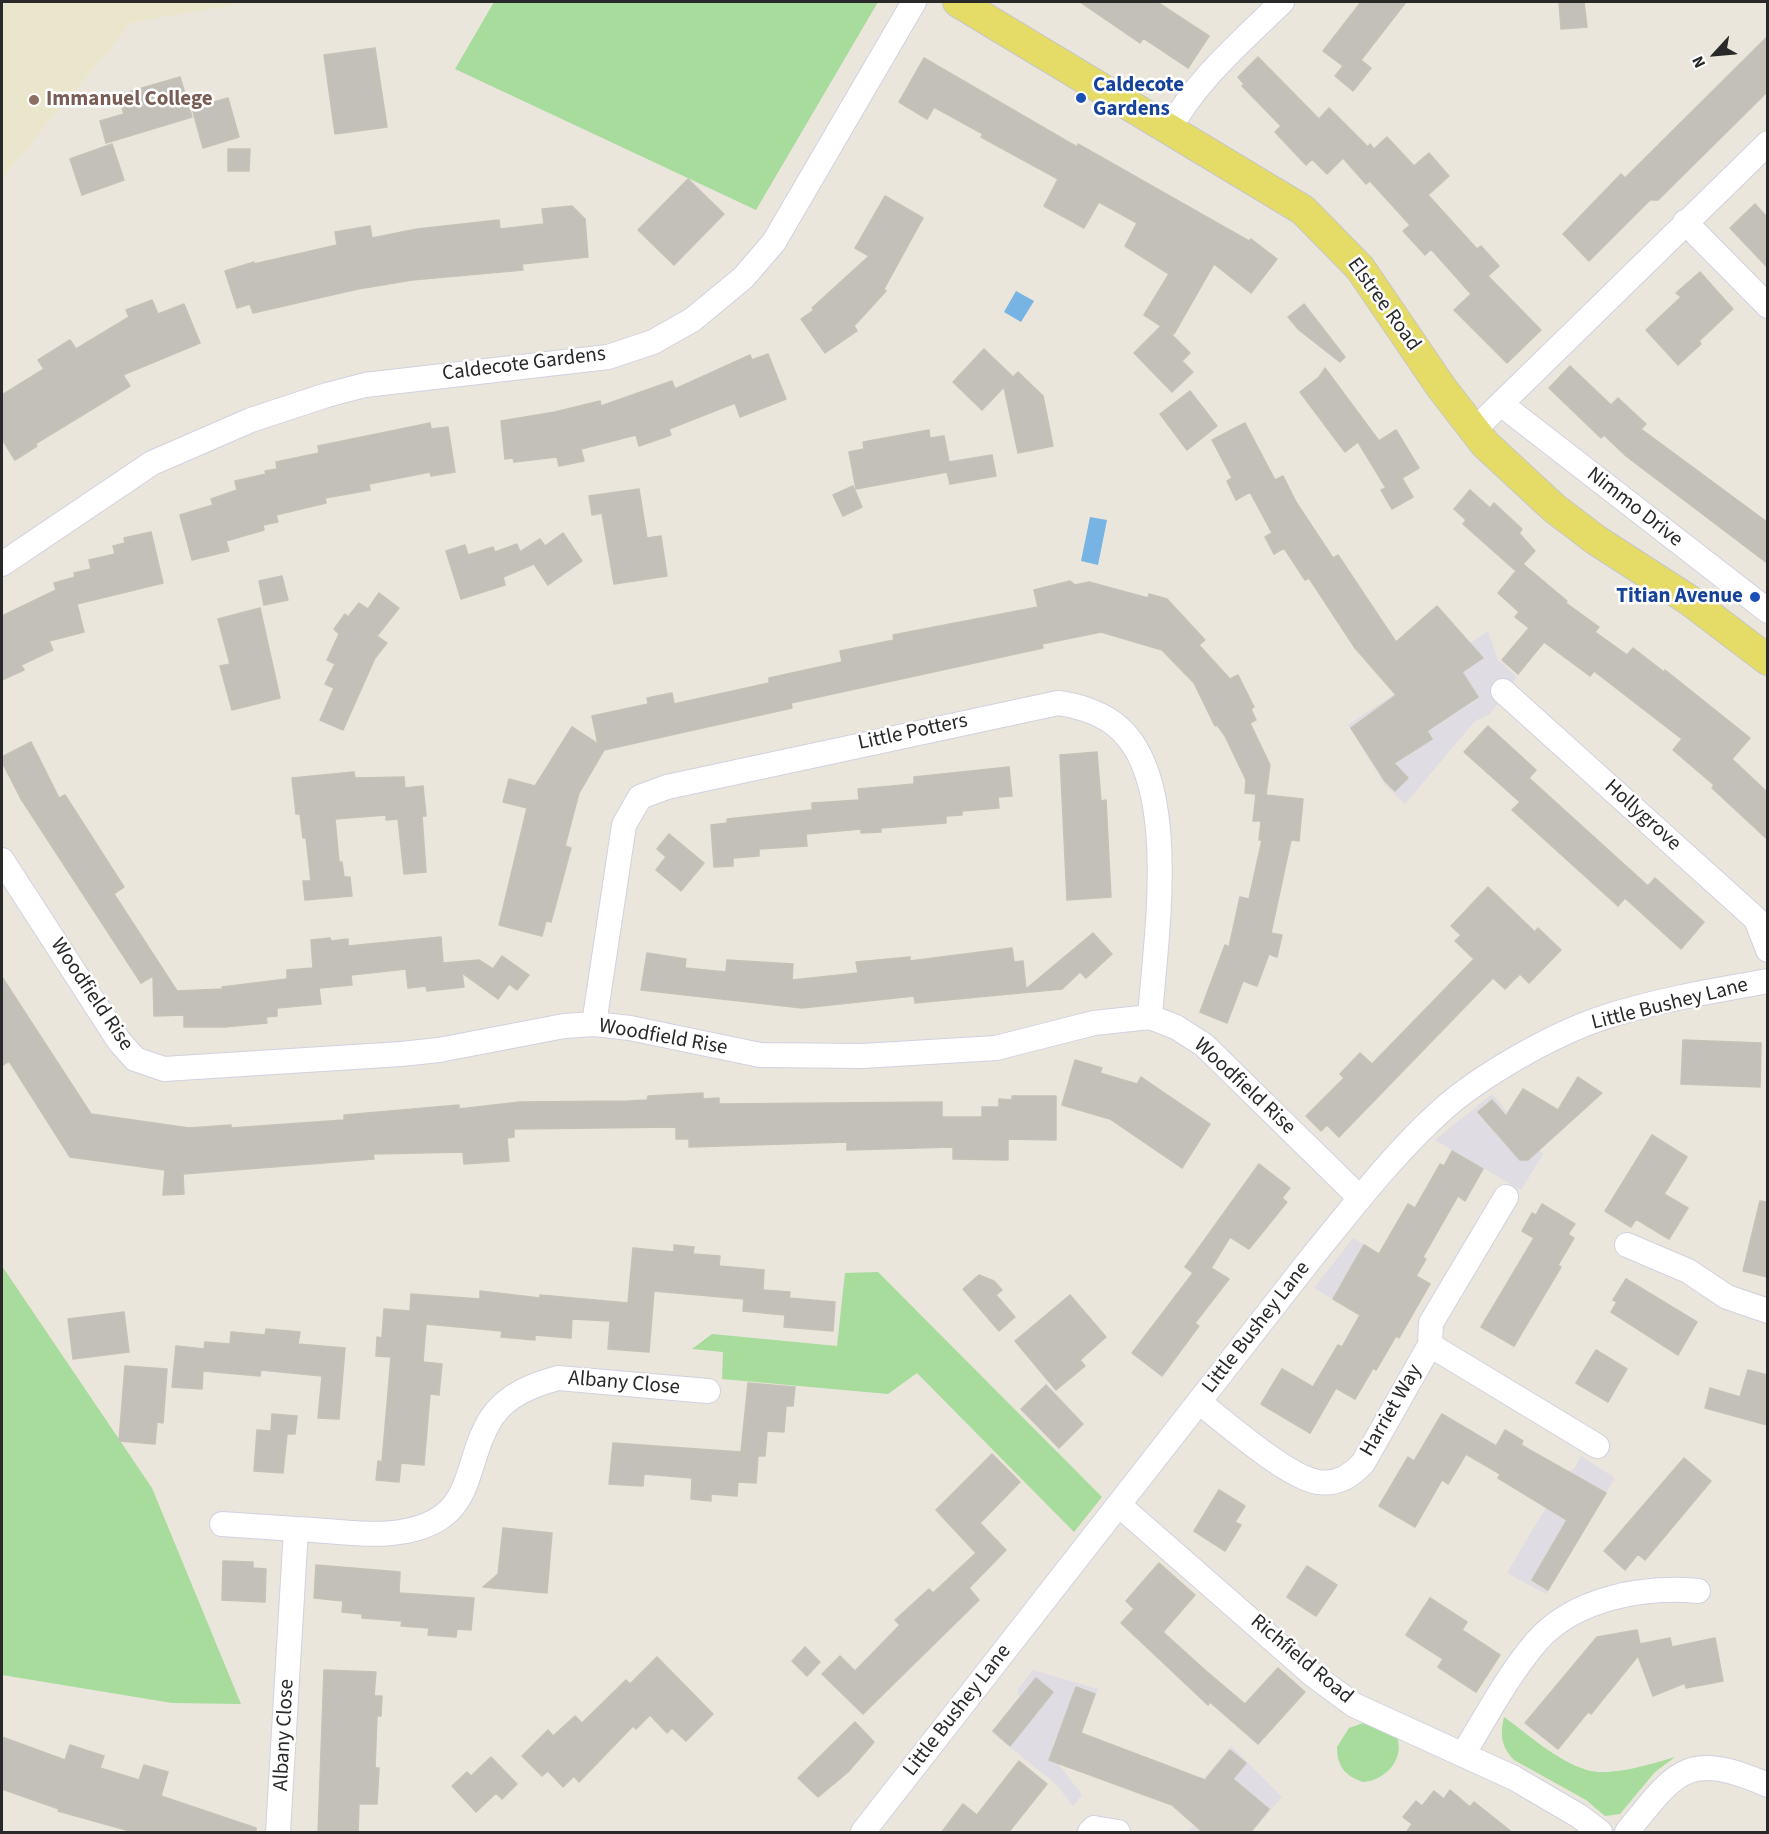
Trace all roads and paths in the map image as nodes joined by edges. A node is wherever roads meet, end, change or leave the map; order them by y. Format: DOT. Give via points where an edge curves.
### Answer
graph roads {
  1 [pos="914,2"];
  2 [pos="958,2"];
  3 [pos="1282,2"];
  4 [pos="1169,130"];
  5 [pos="1767,142"];
  6 [pos="1685,222"];
  7 [pos="1767,306"];
  8 [pos="1501,404"];
  9 [pos="1473,431"];
  10 [pos="2,564"];
  11 [pos="1767,611"];
  12 [pos="1767,660"];
  13 [pos="1503,691"];
  14 [pos="2,860"];
  15 [pos="1767,950"];
  16 [pos="1767,981"];
  17 [pos="1150,1017"];
  18 [pos="594,1024"];
  19 [pos="1506,1197"];
  20 [pos="1360,1198"];
  21 [pos="1627,1245"];
  22 [pos="1767,1311"];
  23 [pos="1430,1345"];
  24 [pos="708,1391"];
  25 [pos="1199,1402"];
  26 [pos="1597,1446"];
  27 [pos="1119,1505"];
  28 [pos="222,1524"];
  29 [pos="296,1528"];
  30 [pos="1698,1591"];
  31 [pos="1464,1753"];
  32 [pos="1767,1785"];
  33 [pos="278,1833"];
  34 [pos="863,1833"];
  35 [pos="1090,1833"];
  36 [pos="1118,1833"];
  37 [pos="1600,1833"];
  38 [pos="1627,1833"];
  1 -- 10 [label="street, Caldecote Gardens" via="774,242 743,278 692,320 653,342 608,357 365,385 251,420 152,463"];
  2 -- 4 [label="main road, Elstree Road"];
  3 -- 4 [label="street" via="1211,71"];
  4 -- 9 [label="main road, Elstree Road" via="1303,210 1331,237 1360,268"];
  5 -- 6 [label="street"];
  6 -- 7 [label="street"];
  6 -- 8 [label="street"];
  8 -- 9 [label="street"];
  8 -- 11 [label="street, Nimmo Drive"];
  9 -- 12 [label="main road, Elstree Road" via="1554,508 1689,600"];
  13 -- 15 [label="street, Hollygrove" via="1756,919"];
  14 -- 18 [label="street, Woodfield Rise" via="119,1041 135,1059 149,1066 190,1069 401,1054"];
  16 -- 20 [label="street, Little Bushey Lane" via="1597,1020 1520,1057 1442,1110"];
  17 -- 18 [label="street, Woodfield Rise" via="1094,1023 996,1048 862,1056 760,1055"];
  17 -- 18 [label="street, Little Potters" via="1159,885 1156,814 1149,773 1113,723 1082,708 1058,703 667,787 640,797 624,825"];
  17 -- 20 [label="street, Woodfield Rise" via="1176,1027 1204,1045"];
  19 -- 23 [label="street, Harriet Way" via="1431,1323"];
  20 -- 25 [label="street, Little Bushey Lane"];
  21 -- 22 [label="street" via="1688,1271 1727,1298"];
  23 -- 25 [label="street, Harriet Way" via="1363,1463 1353,1473 1332,1482 1305,1479 1255,1447"];
  23 -- 26 [label="street, Harriet Way"];
  24 -- 29 [label="street, Albany Close" via="558,1378 538,1383 521,1390 493,1415 462,1496 440,1517 423,1526 390,1533"];
  25 -- 27 [label="street, Little Bushey Lane"];
  27 -- 31 [label="street, Richfield Road" via="1329,1688 1354,1705"];
  27 -- 34 [label="street, Little Bushey Lane"];
  28 -- 29 [label="street, Albany Close"];
  29 -- 33 [label="street, Albany Close"];
  30 -- 31 [label="street" via="1634,1593 1591,1604 1564,1619 1538,1639 1513,1672"];
  31 -- 37 [label="street, Richfield Road" via="1580,1816"];
  32 -- 38 [label="street" via="1722,1767 1701,1767 1667,1784"];
  35 -- 36 [label="street" via="1094,1828"];
}
